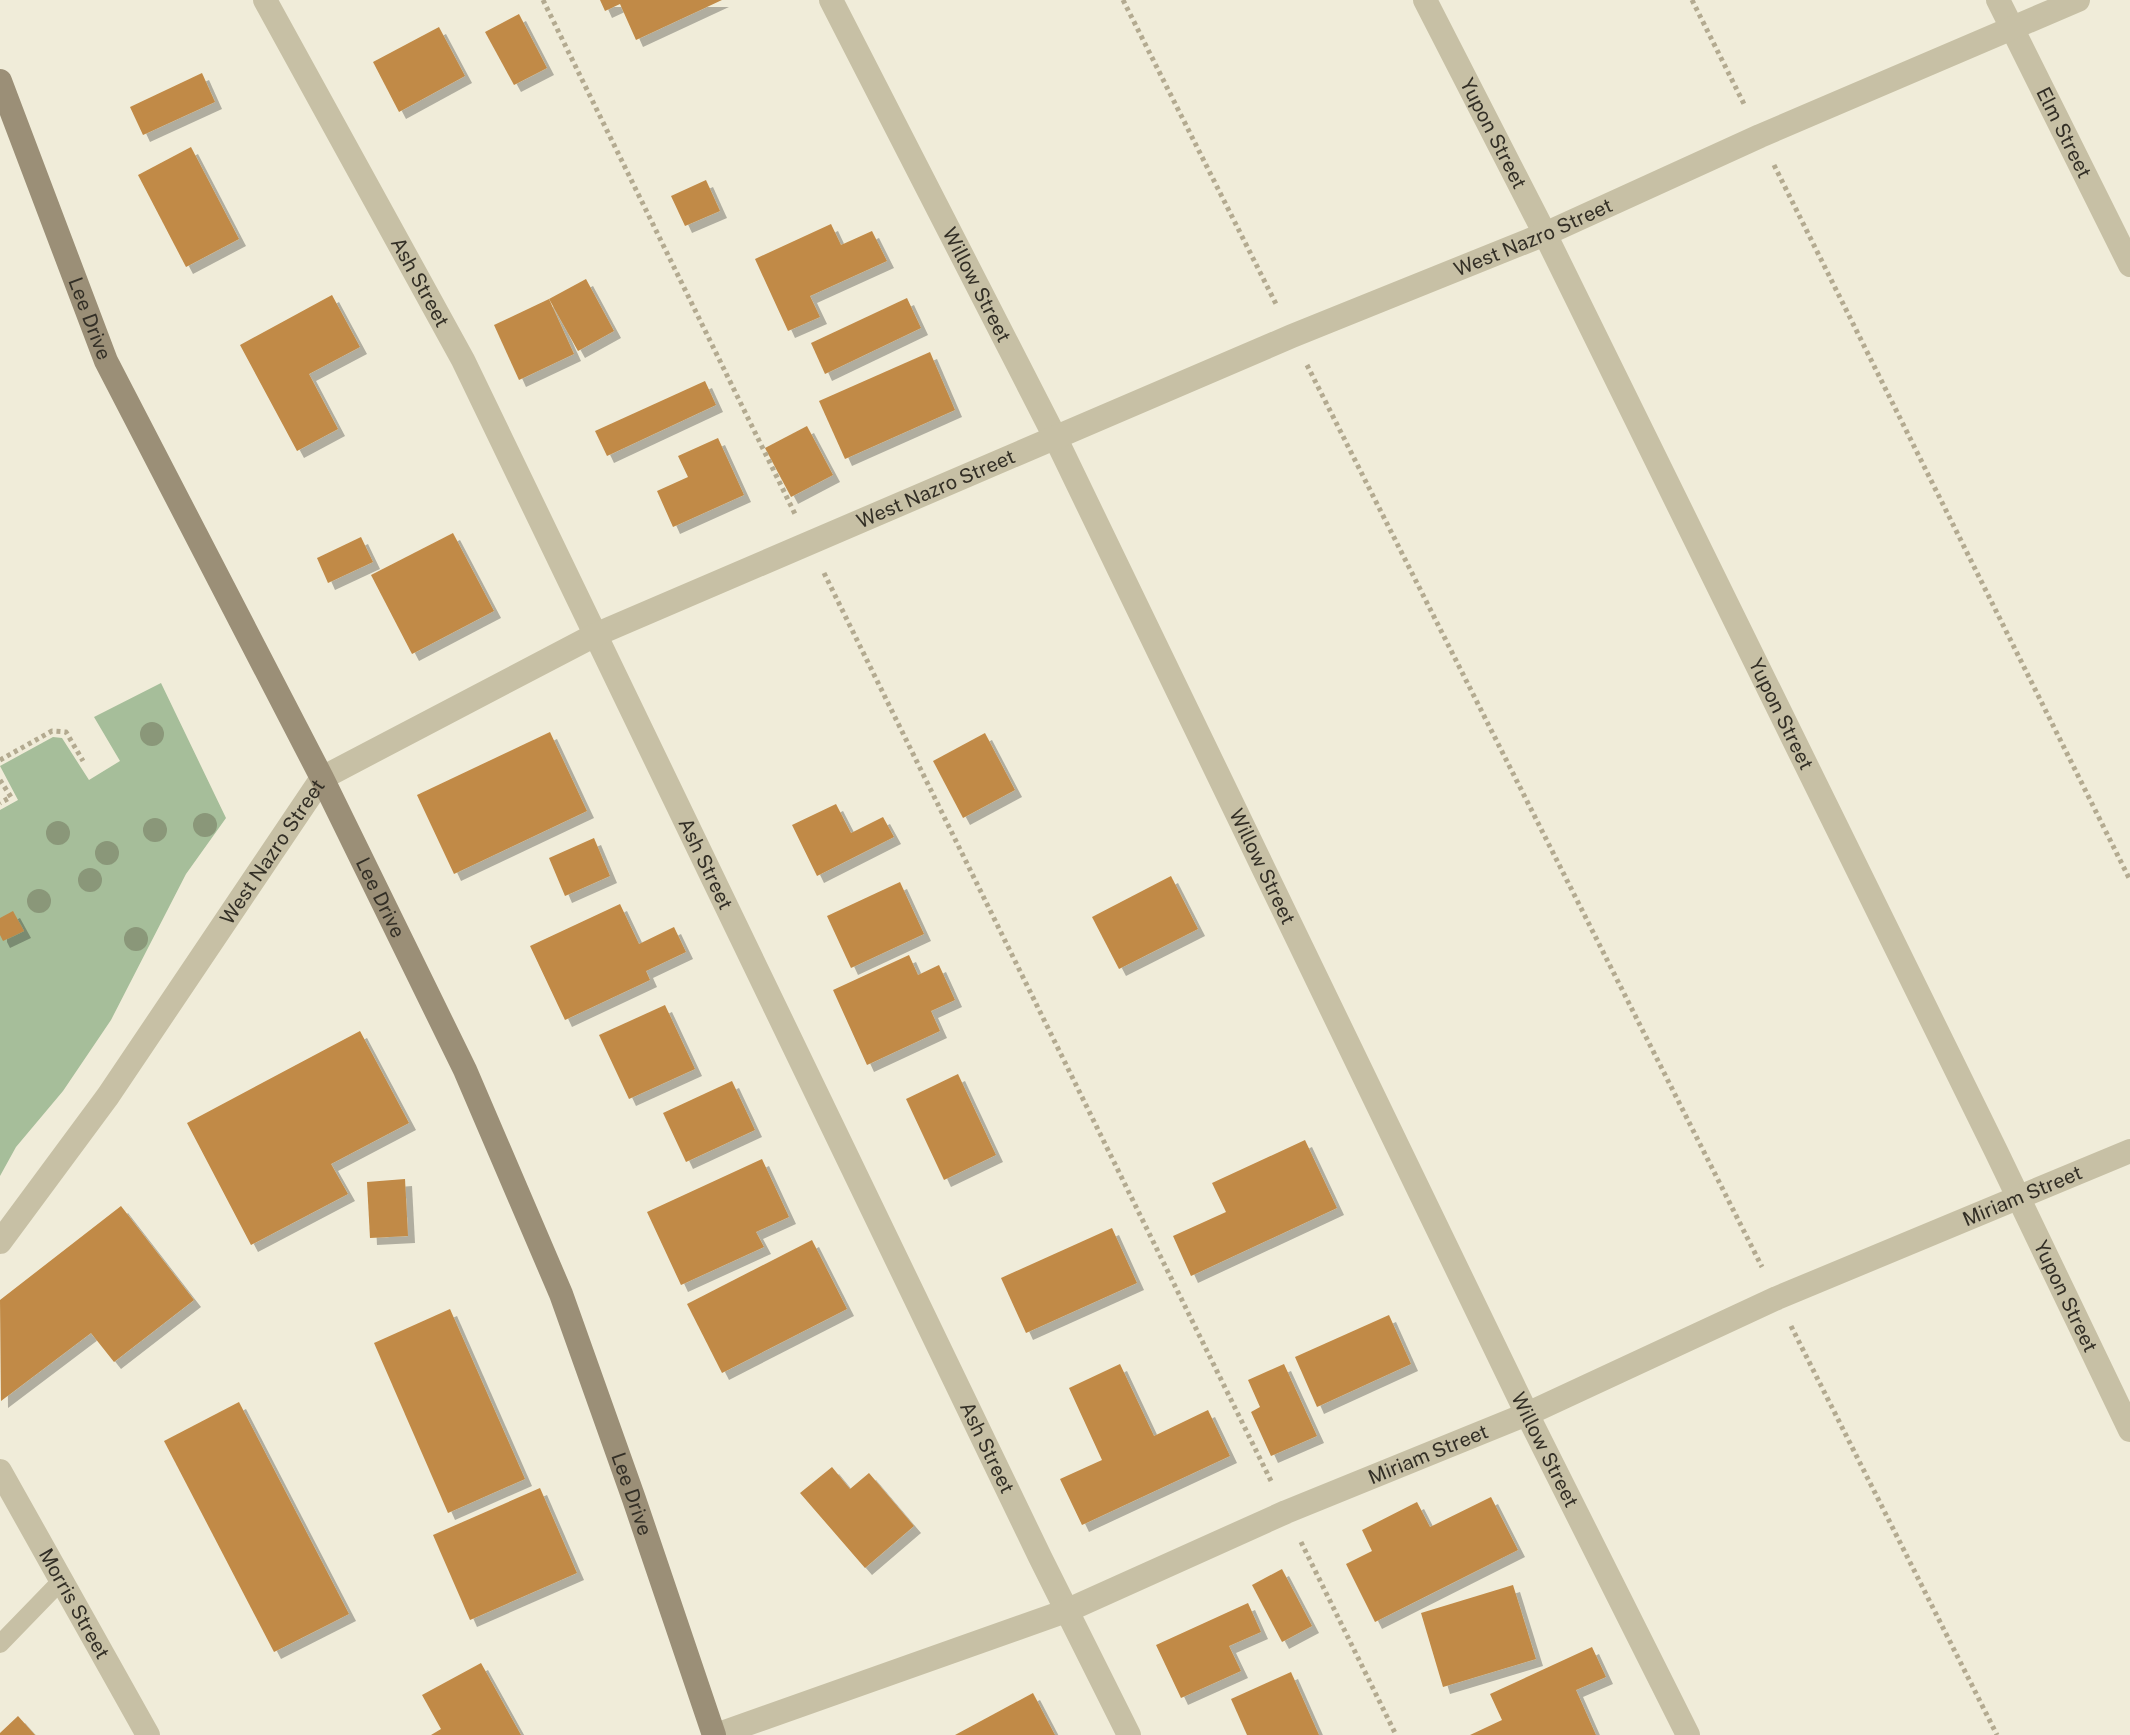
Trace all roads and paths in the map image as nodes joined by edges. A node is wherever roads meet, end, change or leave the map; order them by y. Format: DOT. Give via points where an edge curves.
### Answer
graph roads {
  1 [pos="265,0"];
  2 [pos="543,0"];
  3 [pos="831,0"];
  4 [pos="1123,0"];
  5 [pos="1425,0"];
  6 [pos="1692,0"];
  7 [pos="1998,0"];
  8 [pos="2078,0"];
  9 [pos="2012,28"];
  10 [pos="0,81"];
  11 [pos="1760,136"];
  12 [pos="1545,234"];
  13 [pos="2130,265"];
  14 [pos="1292,336"];
  15 [pos="1055,437"];
  16 [pos="809,542"];
  17 [pos="595,635"];
  18 [pos="0,760"];
  19 [pos="83,761"];
  20 [pos="322,778"];
  21 [pos="0,780"];
  22 [pos="0,803"];
  23 [pos="2130,880"];
  24 [pos="2130,1151"];
  25 [pos="2018,1196"];
  26 [pos="0,1242"];
  27 [pos="1777,1298"];
  28 [pos="1527,1414"];
  29 [pos="2130,1430"];
  30 [pos="0,1471"];
  31 [pos="1286,1512"];
  32 [pos="62,1580"];
  33 [pos="1066,1611"];
  34 [pos="0,1644"];
  35 [pos="148,1735"];
  36 [pos="715,1735"];
  37 [pos="1129,1735"];
  38 [pos="1396,1735"];
  39 [pos="1688,1735"];
  40 [pos="1997,1735"];
  1 -- 17 [label="street, Ash Street" via="463,360"];
  2 -- 16 [label="path"];
  3 -- 15 [label="street, Willow Street"];
  4 -- 14 [label="path"];
  5 -- 12 [label="street, Yupon Street"];
  6 -- 11 [label="path"];
  7 -- 9 [label="street, Elm Street"];
  8 -- 9 [label="street, West Nazro Street"];
  9 -- 11 [label="street, West Nazro Street"];
  9 -- 13 [label="street, Elm Street"];
  10 -- 20 [label="main road, Lee Drive" via="106,361"];
  11 -- 12 [label="street, West Nazro Street"];
  11 -- 23 [label="path"];
  12 -- 14 [label="street, West Nazro Street"];
  12 -- 25 [label="street, Yupon Street"];
  14 -- 15 [label="street, West Nazro Street"];
  14 -- 27 [label="path"];
  15 -- 16 [label="street, West Nazro Street"];
  15 -- 28 [label="street, Willow Street"];
  16 -- 17 [label="street, West Nazro Street"];
  16 -- 31 [label="path"];
  17 -- 20 [label="street, West Nazro Street"];
  17 -- 33 [label="street, Ash Street"];
  18 -- 19 [label="path" via="52,731 66,732"];
  20 -- 26 [label="street, West Nazro Street" via="108,1096"];
  20 -- 36 [label="main road, Lee Drive" via="465,1070 561,1294"];
  21 -- 22 [label="path" via="11,797"];
  24 -- 25 [label="street, Miriam Street"];
  25 -- 27 [label="street, Miriam Street"];
  25 -- 29 [label="street, Yupon Street"];
  27 -- 28 [label="street, Miriam Street"];
  27 -- 40 [label="path"];
  28 -- 31 [label="street, Miriam Street"];
  28 -- 39 [label="street, Willow Street"];
  30 -- 32 [label="street, Morris Street"];
  31 -- 33 [label="street, Miriam Street"];
  31 -- 38 [label="path"];
  32 -- 34 [label="lane"];
  32 -- 35 [label="street, Morris Street"];
  33 -- 36 [label="street, Miriam Street"];
  33 -- 37 [label="street, Ash Street"];
}
